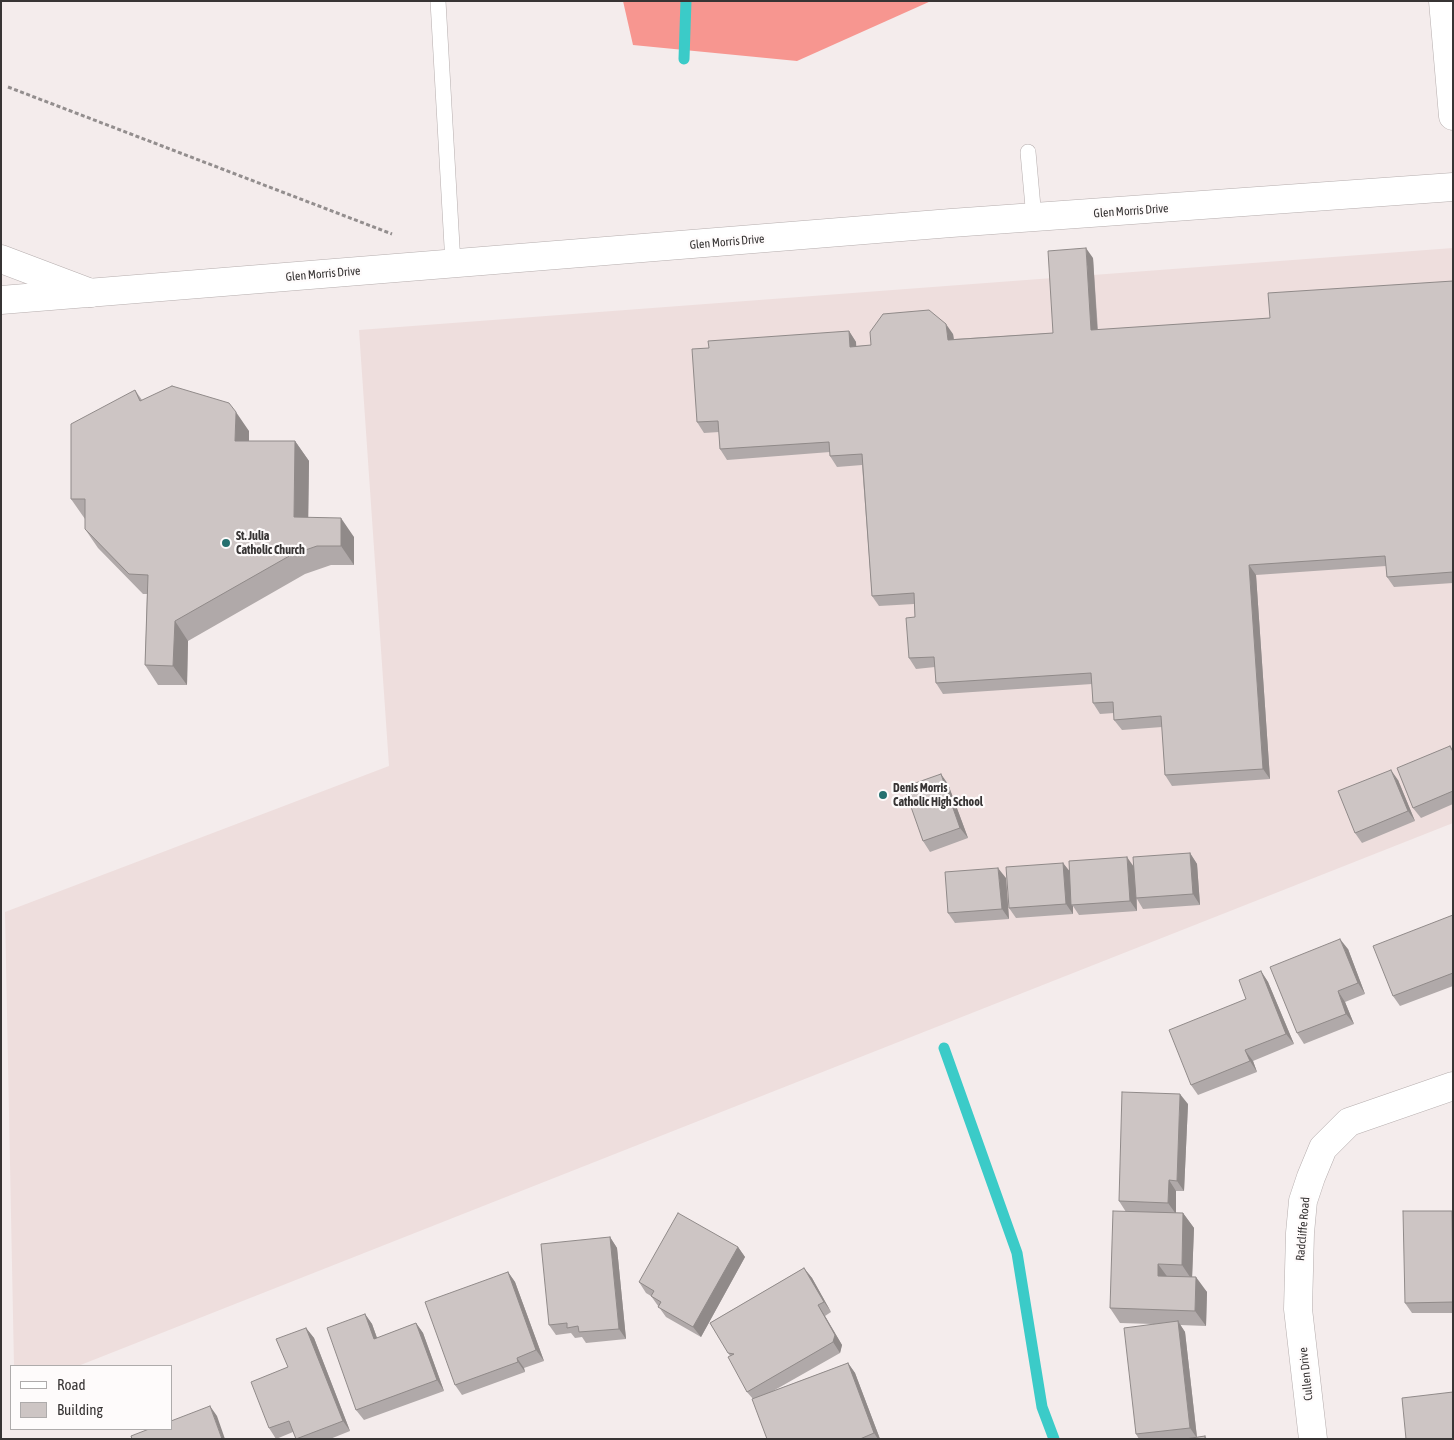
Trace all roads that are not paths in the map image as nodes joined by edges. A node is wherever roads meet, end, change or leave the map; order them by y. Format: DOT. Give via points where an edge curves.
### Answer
graph roads {
  1 [pos="438,1"];
  2 [pos="1443,1"];
  3 [pos="1453,116"];
  4 [pos="1028,152"];
  5 [pos="1453,187"];
  6 [pos="1034,218"];
  7 [pos="1,258"];
  8 [pos="453,264"];
  9 [pos="91,293"];
  10 [pos="1,300"];
  11 [pos="1453,1086"];
  12 [pos="1298,1309"];
  13 [pos="1313,1439"];
  1 -- 8 [label="lane"];
  2 -- 3 [label="street"];
  4 -- 6 [label="lane"];
  5 -- 6 [label="street, Glen Morris Drive"];
  6 -- 8 [label="street, Glen Morris Drive"];
  7 -- 9 [label="street"];
  8 -- 9 [label="street, Glen Morris Drive"];
  9 -- 10 [label="street, Glen Morris Drive"];
  11 -- 12 [label="street, Radcliffe Road" via="1349,1122 1323,1148 1303,1201"];
  12 -- 13 [label="street, Cullen Drive"];
}
